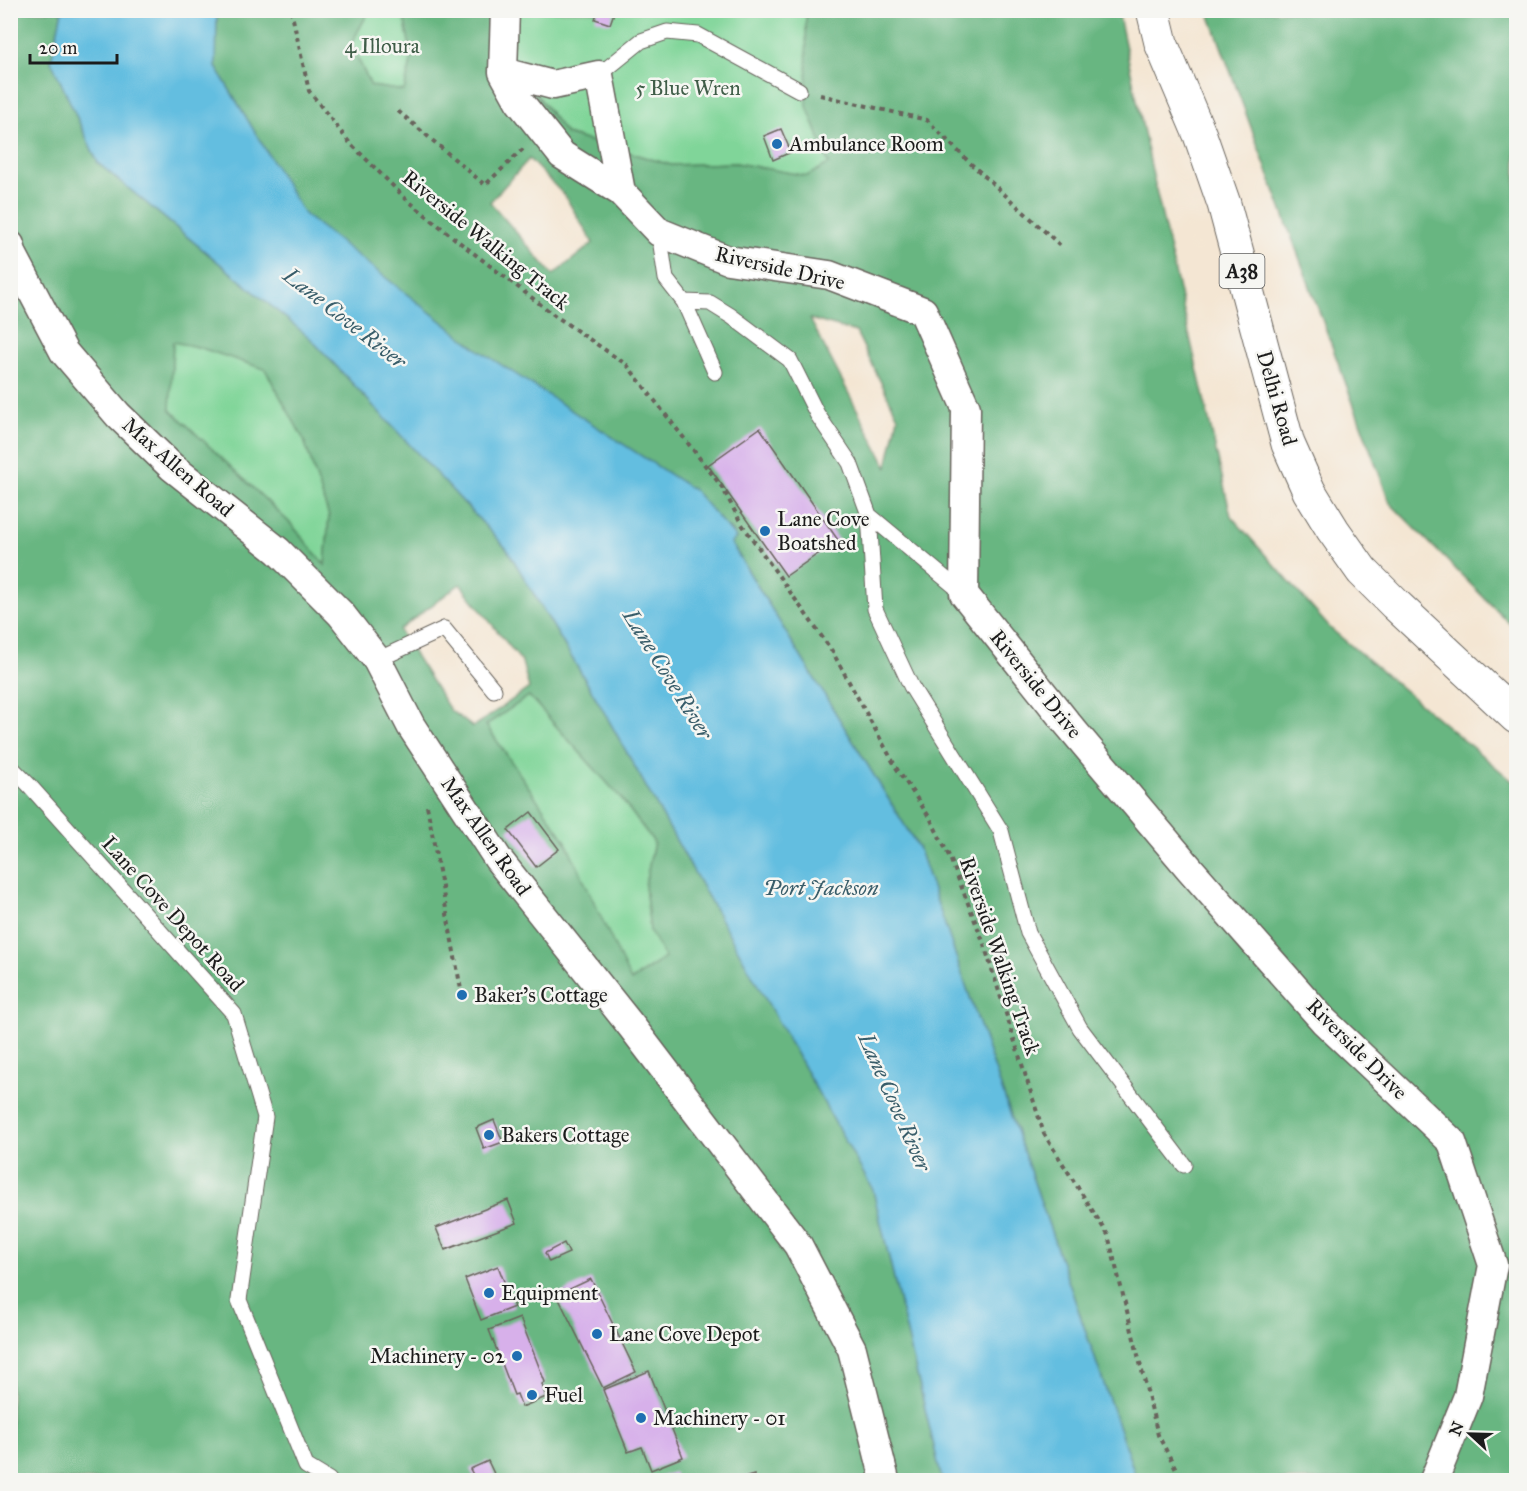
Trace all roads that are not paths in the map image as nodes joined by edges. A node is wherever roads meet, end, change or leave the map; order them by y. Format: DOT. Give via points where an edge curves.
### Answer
graph roads {
  1 [pos="505,10"];
  2 [pos="1153,10"];
  3 [pos="503,72"];
  4 [pos="599,75"];
  5 [pos="799,90"];
  6 [pos="621,192"];
  7 [pos="659,232"];
  8 [pos="10,245"];
  9 [pos="684,302"];
  10 [pos="716,372"];
  11 [pos="869,515"];
  12 [pos="964,594"];
  13 [pos="377,660"];
  14 [pos="494,690"];
  15 [pos="1516,717"];
  16 [pos="10,766"];
  17 [pos="1184,1165"];
  18 [pos="329,1480"];
  19 [pos="885,1480"];
  20 [pos="1434,1480"];
  1 -- 3 [label="street"];
  2 -- 15 [label="main road, Delhi Road / A38" via="1161,43 1224,204 1288,444 1310,491 1362,571"];
  3 -- 4 [label="street" via="553,85"];
  3 -- 6 [label="street, Riverside Drive" via="519,101 562,155"];
  4 -- 5 [label="lane" via="641,41 667,32 698,35"];
  4 -- 6 [label="street"];
  6 -- 7 [label="street, Riverside Drive"];
  7 -- 9 [label="lane" via="666,279"];
  7 -- 12 [label="street, Riverside Drive" via="728,260 829,275 923,311 966,408"];
  8 -- 13 [label="street, Max Allen Road" via="64,352 118,415 172,467 278,550 341,614"];
  9 -- 10 [label="lane"];
  9 -- 11 [label="lane" via="710,303 790,360 817,414 850,463"];
  11 -- 12 [label="lane"];
  11 -- 17 [label="lane" via="875,609 911,686 1001,831 1028,933 1080,1028"];
  12 -- 20 [label="street, Riverside Drive" via="1066,722 1316,1012 1452,1142 1493,1265 1468,1396"];
  13 -- 14 [label="lane" via="444,629"];
  13 -- 19 [label="street, Max Allen Road" via="411,726 498,859 798,1245 852,1349"];
  16 -- 18 [label="lane, Lane Cove Depot Road" via="234,1014 265,1117 239,1300 306,1466"];
}
